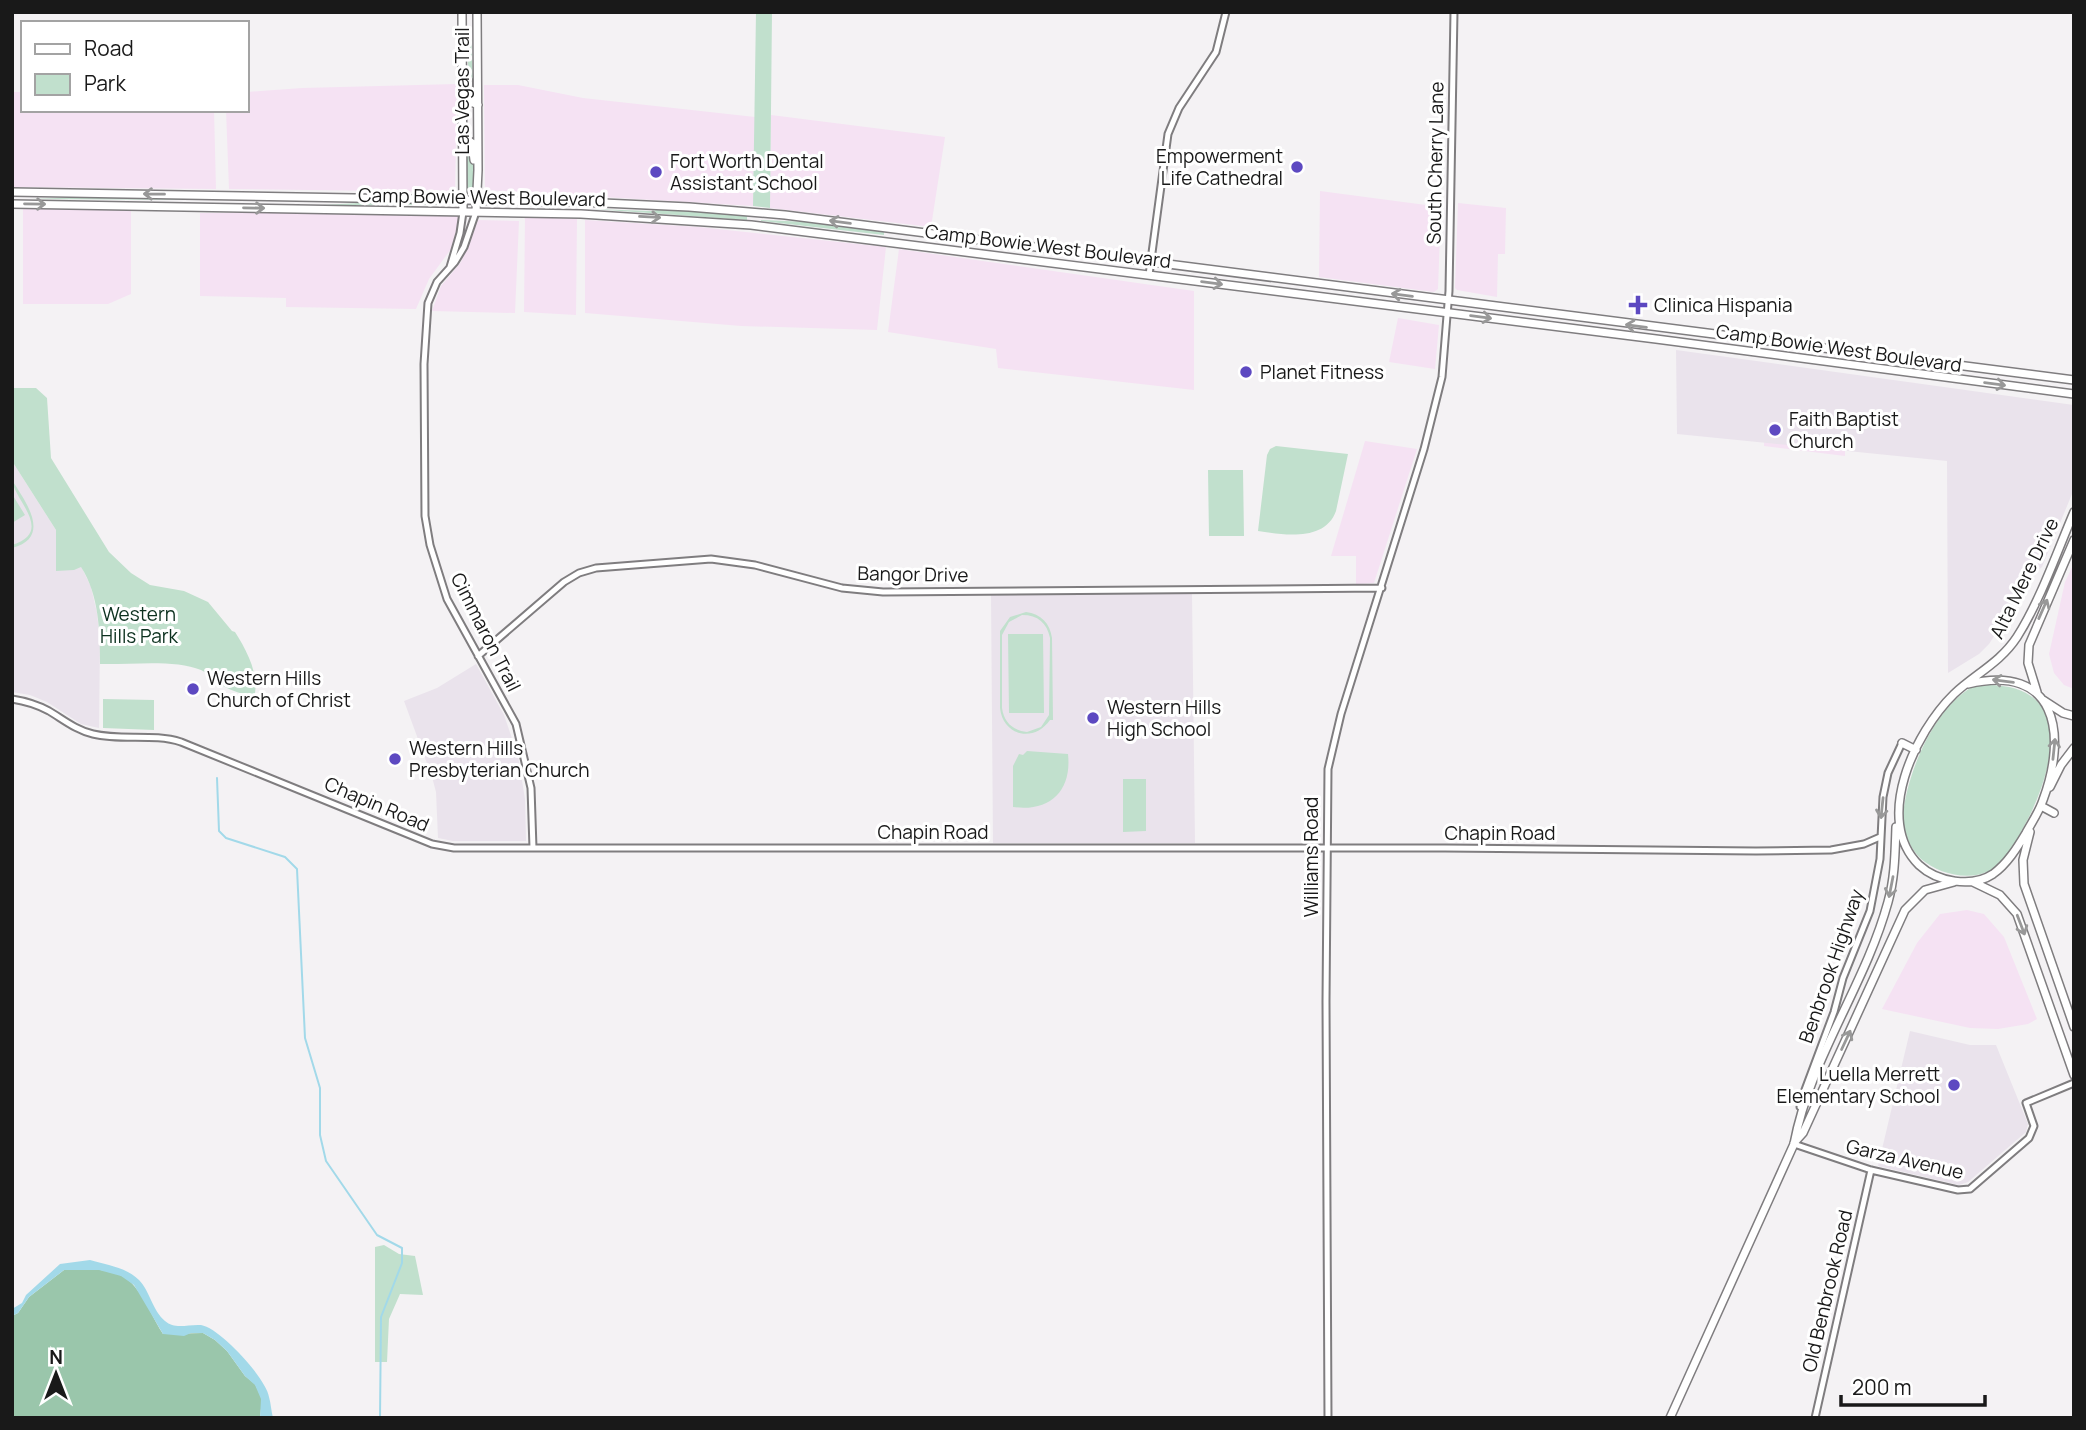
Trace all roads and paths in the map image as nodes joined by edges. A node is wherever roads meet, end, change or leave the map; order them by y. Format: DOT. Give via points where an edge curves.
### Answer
graph roads {
  1 [pos="463,12"];
  2 [pos="477,12"];
  3 [pos="1226,12"];
  4 [pos="1454,12"];
  5 [pos="463,71"];
  6 [pos="478,105"];
  7 [pos="463,137"];
  8 [pos="478,170"];
  9 [pos="12,191"];
  10 [pos="315,197"];
  11 [pos="463,200"];
  12 [pos="477,200"];
  13 [pos="12,204"];
  14 [pos="315,209"];
  15 [pos="463,212"];
  16 [pos="476,212"];
  17 [pos="785,215"];
  18 [pos="751,225"];
  19 [pos="1150,262"];
  20 [pos="450,267"];
  21 [pos="1149,275"];
  22 [pos="1448,300"];
  23 [pos="1447,313"];
  24 [pos="2074,380"];
  25 [pos="2074,395"];
  26 [pos="2074,512"];
  27 [pos="2074,540"];
  28 [pos="1382,588"];
  29 [pos="478,656"];
  30 [pos="1968,684"];
  31 [pos="2040,696"];
  32 [pos="12,699"];
  33 [pos="2074,716"];
  34 [pos="1902,743"];
  35 [pos="2074,748"];
  36 [pos="1916,750"];
  37 [pos="2041,805"];
  38 [pos="2054,813"];
  39 [pos="1897,820"];
  40 [pos="1880,836"];
  41 [pos="533,848"];
  42 [pos="1326,849"];
  43 [pos="1958,881"];
  44 [pos="1973,882"];
  45 [pos="2074,1027"];
  46 [pos="2074,1075"];
  47 [pos="2074,1083"];
  48 [pos="1799,1117"];
  49 [pos="1794,1144"];
  50 [pos="1871,1170"];
  51 [pos="1328,1418"];
  52 [pos="1670,1418"];
  53 [pos="1815,1418"];
  1 -- 5 [label="main road, Las Vegas Trail"];
  2 -- 6 [label="main road, Las Vegas Trail"];
  3 -- 19 [label="street" via="1211,61 1181,103 1168,134"];
  4 -- 22 [label="street, South Cherry Lane"];
  5 -- 6 [label="main road" via="469,101"];
  5 -- 7 [label="main road, Las Vegas Trail"];
  6 -- 8 [label="main road, Las Vegas Trail"];
  7 -- 8 [label="main road" via="472,143"];
  7 -- 11 [label="main road, Las Vegas Trail"];
  8 -- 12 [label="main road, Las Vegas Trail"];
  10 -- 9 [label="main road, Camp Bowie West Boulevard, one-way"];
  10 -- 11 [label="main road, Camp Bowie West Boulevard"];
  10 -- 14 [label="main road"];
  11 -- 12 [label="main road, Camp Bowie West Boulevard"];
  11 -- 15 [label="main road, Las Vegas Trail"];
  12 -- 16 [label="main road, Las Vegas Trail"];
  12 -- 17 [label="main road, Camp Bowie West Boulevard" via="686,206"];
  13 -- 14 [label="main road, Camp Bowie West Boulevard, one-way"];
  14 -- 15 [label="main road, Camp Bowie West Boulevard"];
  15 -- 16 [label="main road, Camp Bowie West Boulevard"];
  15 -- 20 [label="street, Cimmaron Trail"];
  16 -- 18 [label="main road, Camp Bowie West Boulevard, one-way" via="614,215"];
  16 -- 20 [label="street, Cimmaron Trail" via="464,247"];
  17 -- 18 [label="main road" via="755,217"];
  19 -- 17 [label="main road, Camp Bowie West Boulevard, one-way"];
  18 -- 21 [label="main road, Camp Bowie West Boulevard"];
  19 -- 21 [label="street"];
  22 -- 19 [label="main road, Camp Bowie West Boulevard, one-way"];
  20 -- 29 [label="street, Cimmaron Trail" via="431,294 425,322 425,516 429,545 447,599"];
  21 -- 23 [label="main road, Camp Bowie West Boulevard, one-way"];
  22 -- 23 [label="street, South Cherry Lane"];
  24 -- 22 [label="main road, Camp Bowie West Boulevard, one-way"];
  23 -- 25 [label="main road, Camp Bowie West Boulevard, one-way"];
  23 -- 28 [label="street, Williams Road" via="1439,391"];
  26 -- 30 [label="main road, Alta Mere Drive" via="2017,636 1992,666"];
  31 -- 27 [label="main road, Alta Mere Drive, one-way" via="2028,663 2029,645"];
  28 -- 29 [label="street, Bangor Drive" via="883,592 842,588 755,565 695,559 579,573"];
  28 -- 42 [label="street, Williams Road" via="1328,769"];
  29 -- 41 [label="street, Cimmaron Trail" via="516,724 531,788"];
  31 -- 30 [label="main road, one-way" via="2019,683 1998,679"];
  30 -- 36 [label="main road" via="1940,711"];
  31 -- 33 [label="main road"];
  37 -- 31 [label="main road, one-way" via="2056,740 2051,716"];
  32 -- 41 [label="street, Chapin Road" via="33,704 95,735 181,742 432,844"];
  34 -- 36 [label="main road"];
  34 -- 40 [label="street, Benbrook Highway, one-way" via="1888,773"];
  35 -- 37 [label="main road"];
  36 -- 39 [label="main road"];
  37 -- 38 [label="main road"];
  37 -- 44 [label="main road" via="2006,862"];
  37 -- 45 [label="main road" via="2024,852 2023,874"];
  39 -- 43 [label="main road" via="1914,860 1932,873"];
  39 -- 48 [label="main road, Benbrook Highway, one-way" via="1892,885 1884,917"];
  40 -- 42 [label="street, Chapin Road" via="1831,850"];
  40 -- 48 [label="street, Benbrook Highway" via="1870,911 1802,1095"];
  41 -- 42 [label="street, Chapin Road"];
  42 -- 51 [label="street, Williams Road"];
  43 -- 44 [label="main road"];
  49 -- 43 [label="main road, Benbrook Highway, one-way" via="1905,910 1925,890"];
  44 -- 46 [label="main road, one-way" via="2000,895 2017,914"];
  47 -- 50 [label="street, Garza Avenue" via="2026,1103 2034,1126 2029,1138 1970,1189"];
  48 -- 49 [label="main road, Benbrook Highway"];
  49 -- 50 [label="street, Garza Avenue"];
  49 -- 52 [label="main road, Benbrook Highway"];
  50 -- 53 [label="street, Old Benbrook Road"];
}
